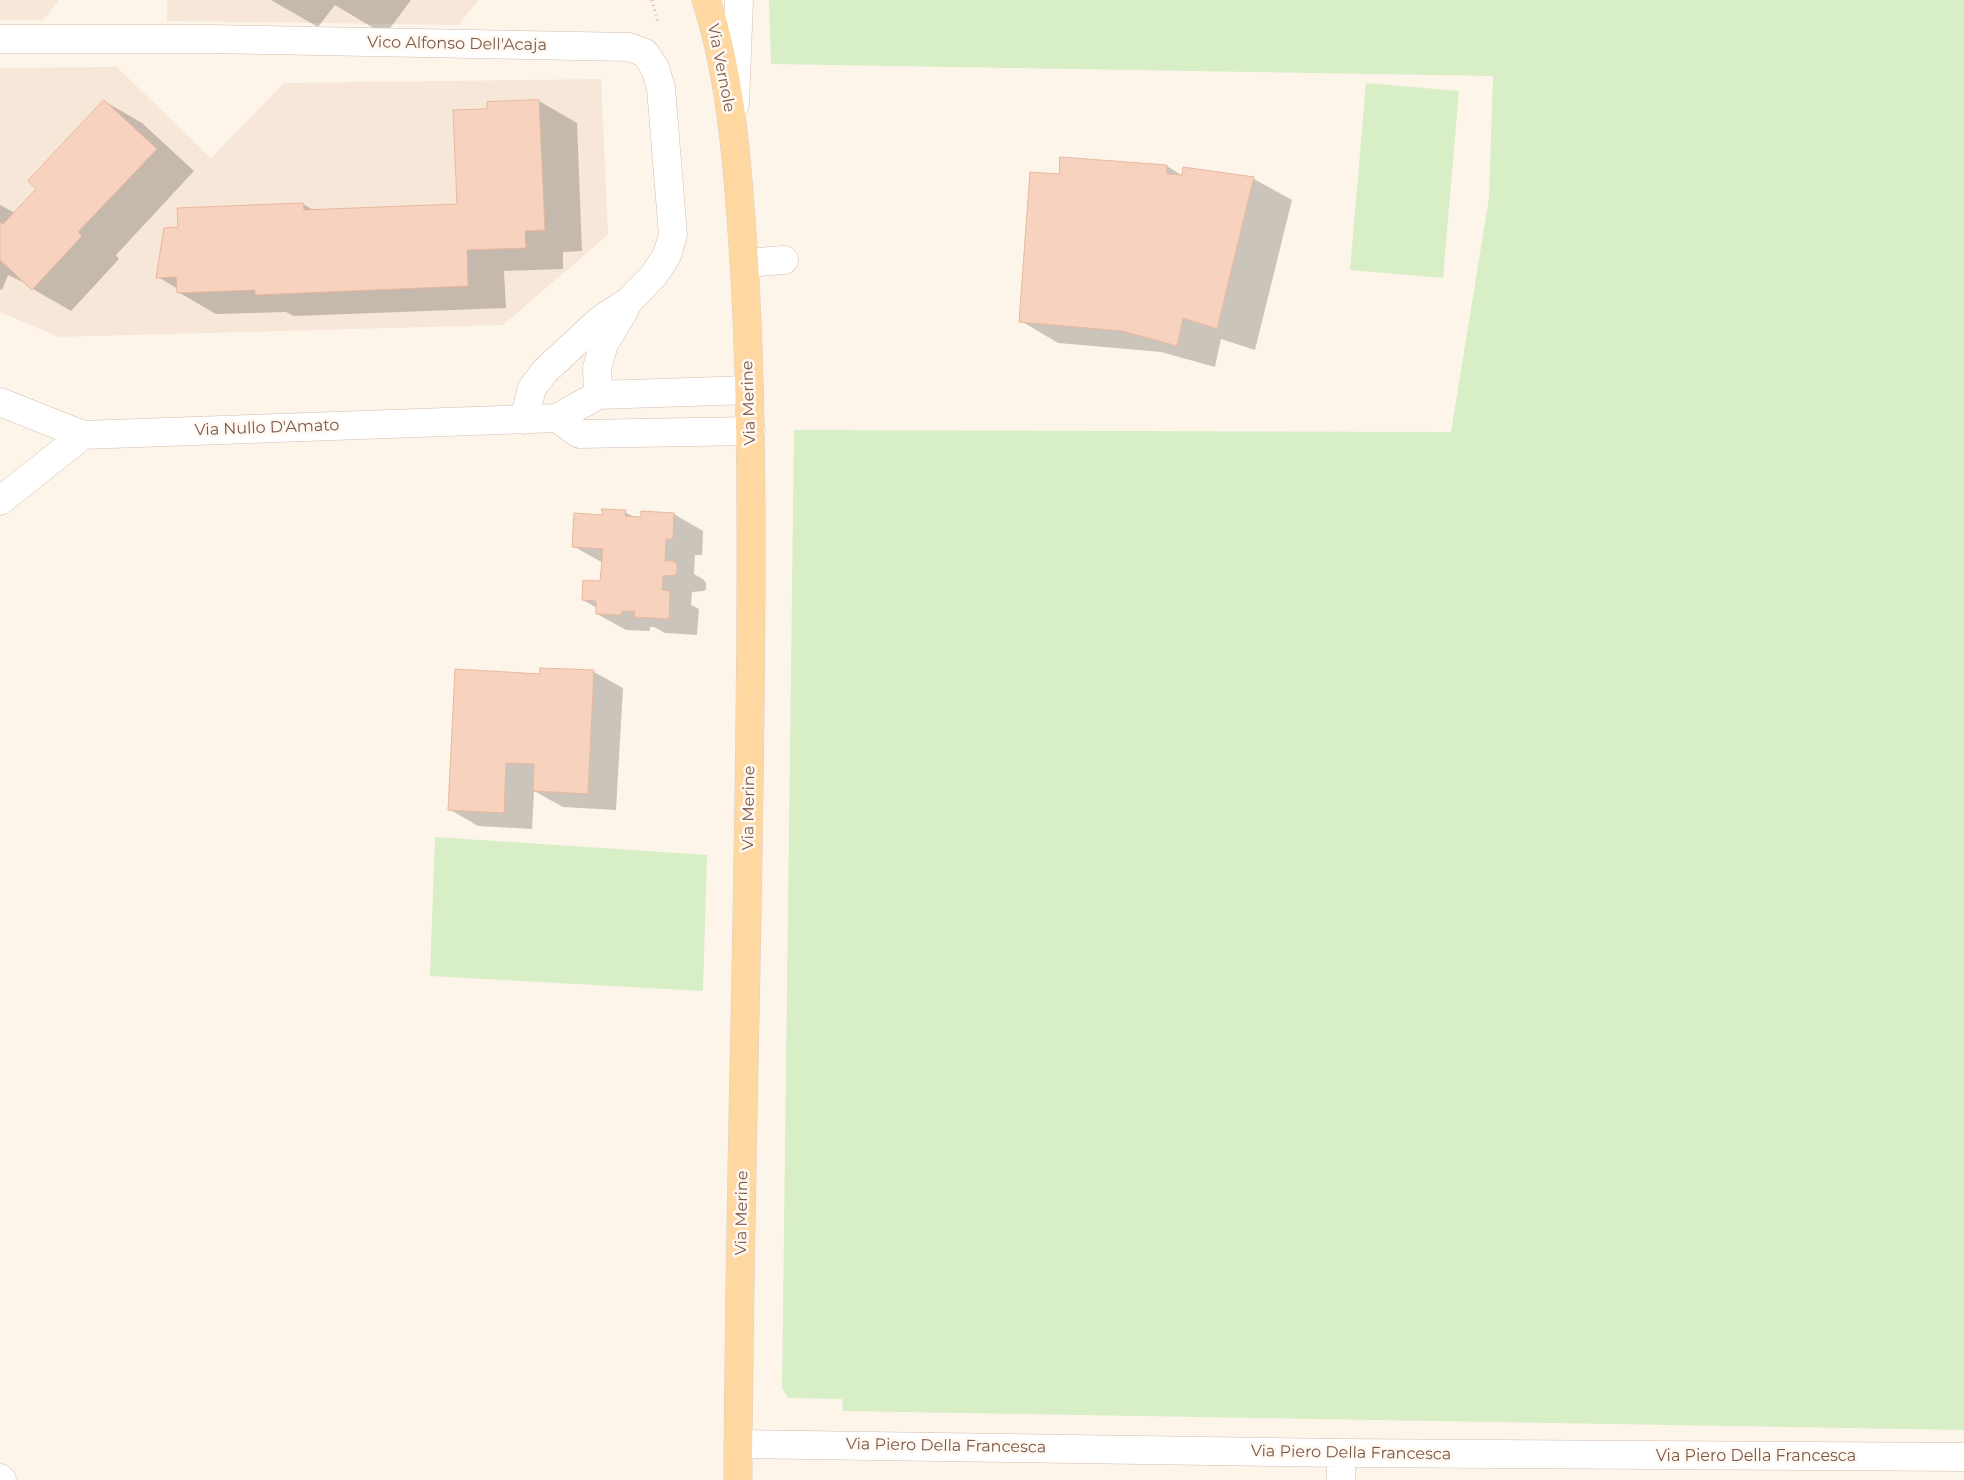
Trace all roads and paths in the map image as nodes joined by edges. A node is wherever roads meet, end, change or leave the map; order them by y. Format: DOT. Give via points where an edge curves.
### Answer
graph roads {
  1 [pos="652,0"];
  2 [pos="706,0"];
  3 [pos="739,0"];
  4 [pos="659,26"];
  5 [pos="0,39"];
  6 [pos="734,136"];
  7 [pos="784,260"];
  8 [pos="745,263"];
  9 [pos="629,301"];
  10 [pos="749,390"];
  11 [pos="598,395"];
  12 [pos="0,402"];
  13 [pos="557,418"];
  14 [pos="524,420"];
  15 [pos="751,431"];
  16 [pos="83,435"];
  17 [pos="0,501"];
  18 [pos="738,1444"];
  19 [pos="1341,1453"];
  20 [pos="1964,1457"];
  21 [pos="738,1480"];
  22 [pos="1341,1480"];
  1 -- 4 [label="path"];
  2 -- 6 [label="main road, Via Vernole" via="713,21"];
  3 -- 6 [label="street"];
  5 -- 9 [label="street, Vico Alfonso Dell'Acaja" via="211,39 629,47 645,53 655,68 661,88 673,235 667,255 654,275"];
  6 -- 8 [label="main road, Via Merine"];
  7 -- 8 [label="street"];
  8 -- 10 [label="main road, Via Merine"];
  9 -- 11 [label="street, Vico Alfonso Dell'Acaja" via="604,344 598,368"];
  9 -- 14 [label="street, Vico Alfonso Dell'Acaja" via="600,320 545,371 532,388"];
  10 -- 11 [label="street, Via Nullo D'Amato"];
  10 -- 15 [label="main road, Via Merine"];
  11 -- 13 [label="street, Via Nullo D'Amato"];
  12 -- 16 [label="street"];
  13 -- 14 [label="street, Via Nullo D'Amato"];
  13 -- 15 [label="street" via="580,434"];
  14 -- 16 [label="street, Via Nullo D'Amato"];
  15 -- 18 [label="main road, Via Merine" via="751,682"];
  16 -- 17 [label="street"];
  18 -- 19 [label="street, Via Piero Della Francesca"];
  18 -- 21 [label="main road, Via Merine"];
  19 -- 20 [label="street, Via Piero Della Francesca"];
  19 -- 22 [label="street"];
}
